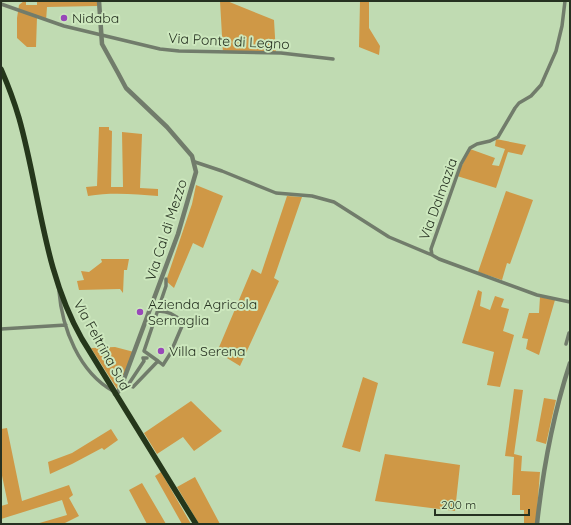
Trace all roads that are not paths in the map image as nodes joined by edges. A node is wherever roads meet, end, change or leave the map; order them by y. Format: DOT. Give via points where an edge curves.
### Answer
graph roads {
  1 [pos="99,1"];
  2 [pos="565,1"];
  3 [pos="1,4"];
  4 [pos="101,34"];
  5 [pos="333,59"];
  6 [pos="1,69"];
  7 [pos="195,162"];
  8 [pos="432,255"];
  9 [pos="166,279"];
  10 [pos="58,288"];
  11 [pos="570,302"];
  12 [pos="158,311"];
  13 [pos="66,325"];
  14 [pos="1,329"];
  15 [pos="570,333"];
  16 [pos="566,344"];
  17 [pos="146,358"];
  18 [pos="158,361"];
  19 [pos="570,363"];
  20 [pos="568,374"];
  21 [pos="128,385"];
  22 [pos="121,388"];
  23 [pos="114,393"];
  24 [pos="196,524"];
  25 [pos="537,524"];
  1 -- 4 [label="street, Via Cal di Mezzo"];
  2 -- 8 [label="street, Via Dalmazia" via="556,51 544,80 538,89 515,108 498,137 477,144 467,152 432,246"];
  3 -- 4 [label="street, Via Ponte di Legno" via="64,26"];
  4 -- 5 [label="street, Via Ponte di Legno" via="146,46 179,51 281,54"];
  4 -- 7 [label="street, Via Cal di Mezzo" via="102,44 126,88 167,127"];
  6 -- 10 [label="main road, Via Feltrina Sud" via="19,118"];
  7 -- 8 [label="street, Via Dalmazia" via="276,193 312,196 337,204 389,237"];
  7 -- 22 [label="street, Via Cal di Mezzo" via="194,181 178,234"];
  8 -- 11 [label="street, Via Dalmazia" via="537,295"];
  9 -- 12 [label="street"];
  10 -- 13 [label="street"];
  10 -- 23 [label="main road, Via Feltrina Sud" via="77,331"];
  12 -- 17 [label="street" via="144,351"];
  12 -- 18 [label="street" via="171,313 182,322 170,354 163,365"];
  13 -- 14 [label="street"];
  13 -- 23 [label="street" via="79,357 95,378"];
  15 -- 16 [label="street"];
  17 -- 18 [label="street"];
  17 -- 21 [label="street"];
  18 -- 21 [label="street" via="133,387"];
  19 -- 20 [label="street"];
  20 -- 25 [label="street" via="549,445"];
  21 -- 22 [label="street"];
  22 -- 23 [label="street, Via Cal di Mezzo"];
  23 -- 24 [label="main road, Via Feltrina Sud"];
}
